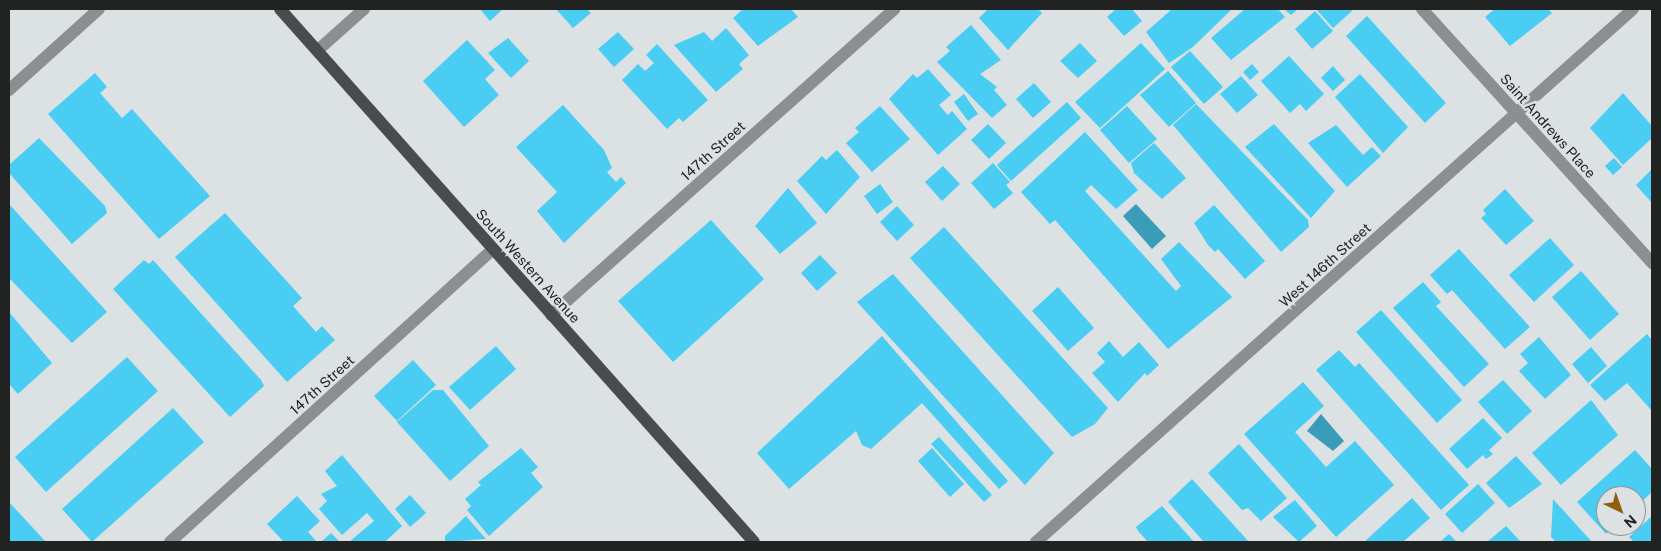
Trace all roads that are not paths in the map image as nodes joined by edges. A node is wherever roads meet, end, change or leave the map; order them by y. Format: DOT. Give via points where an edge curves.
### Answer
graph roads {
  1 [pos="98,9"];
  2 [pos="280,9"];
  3 [pos="364,9"];
  4 [pos="894,9"];
  5 [pos="1422,9"];
  6 [pos="1633,9"];
  7 [pos="318,50"];
  8 [pos="9,90"];
  9 [pos="1517,114"];
  10 [pos="493,249"];
  11 [pos="1652,263"];
  12 [pos="551,315"];
  13 [pos="170,542"];
  14 [pos="754,542"];
  15 [pos="1036,542"];
  1 -- 8 [label="street"];
  2 -- 7 [label="main road, South Western Avenue"];
  3 -- 7 [label="street"];
  4 -- 12 [label="street, 147th Street"];
  5 -- 9 [label="street, Saint Andrews Place"];
  6 -- 9 [label="street, West 146th Street"];
  7 -- 10 [label="main road, South Western Avenue"];
  9 -- 11 [label="street, Saint Andrews Place"];
  9 -- 15 [label="street, West 146th Street"];
  10 -- 12 [label="main road, South Western Avenue"];
  10 -- 13 [label="street, 147th Street"];
  12 -- 14 [label="main road, South Western Avenue"];
}
